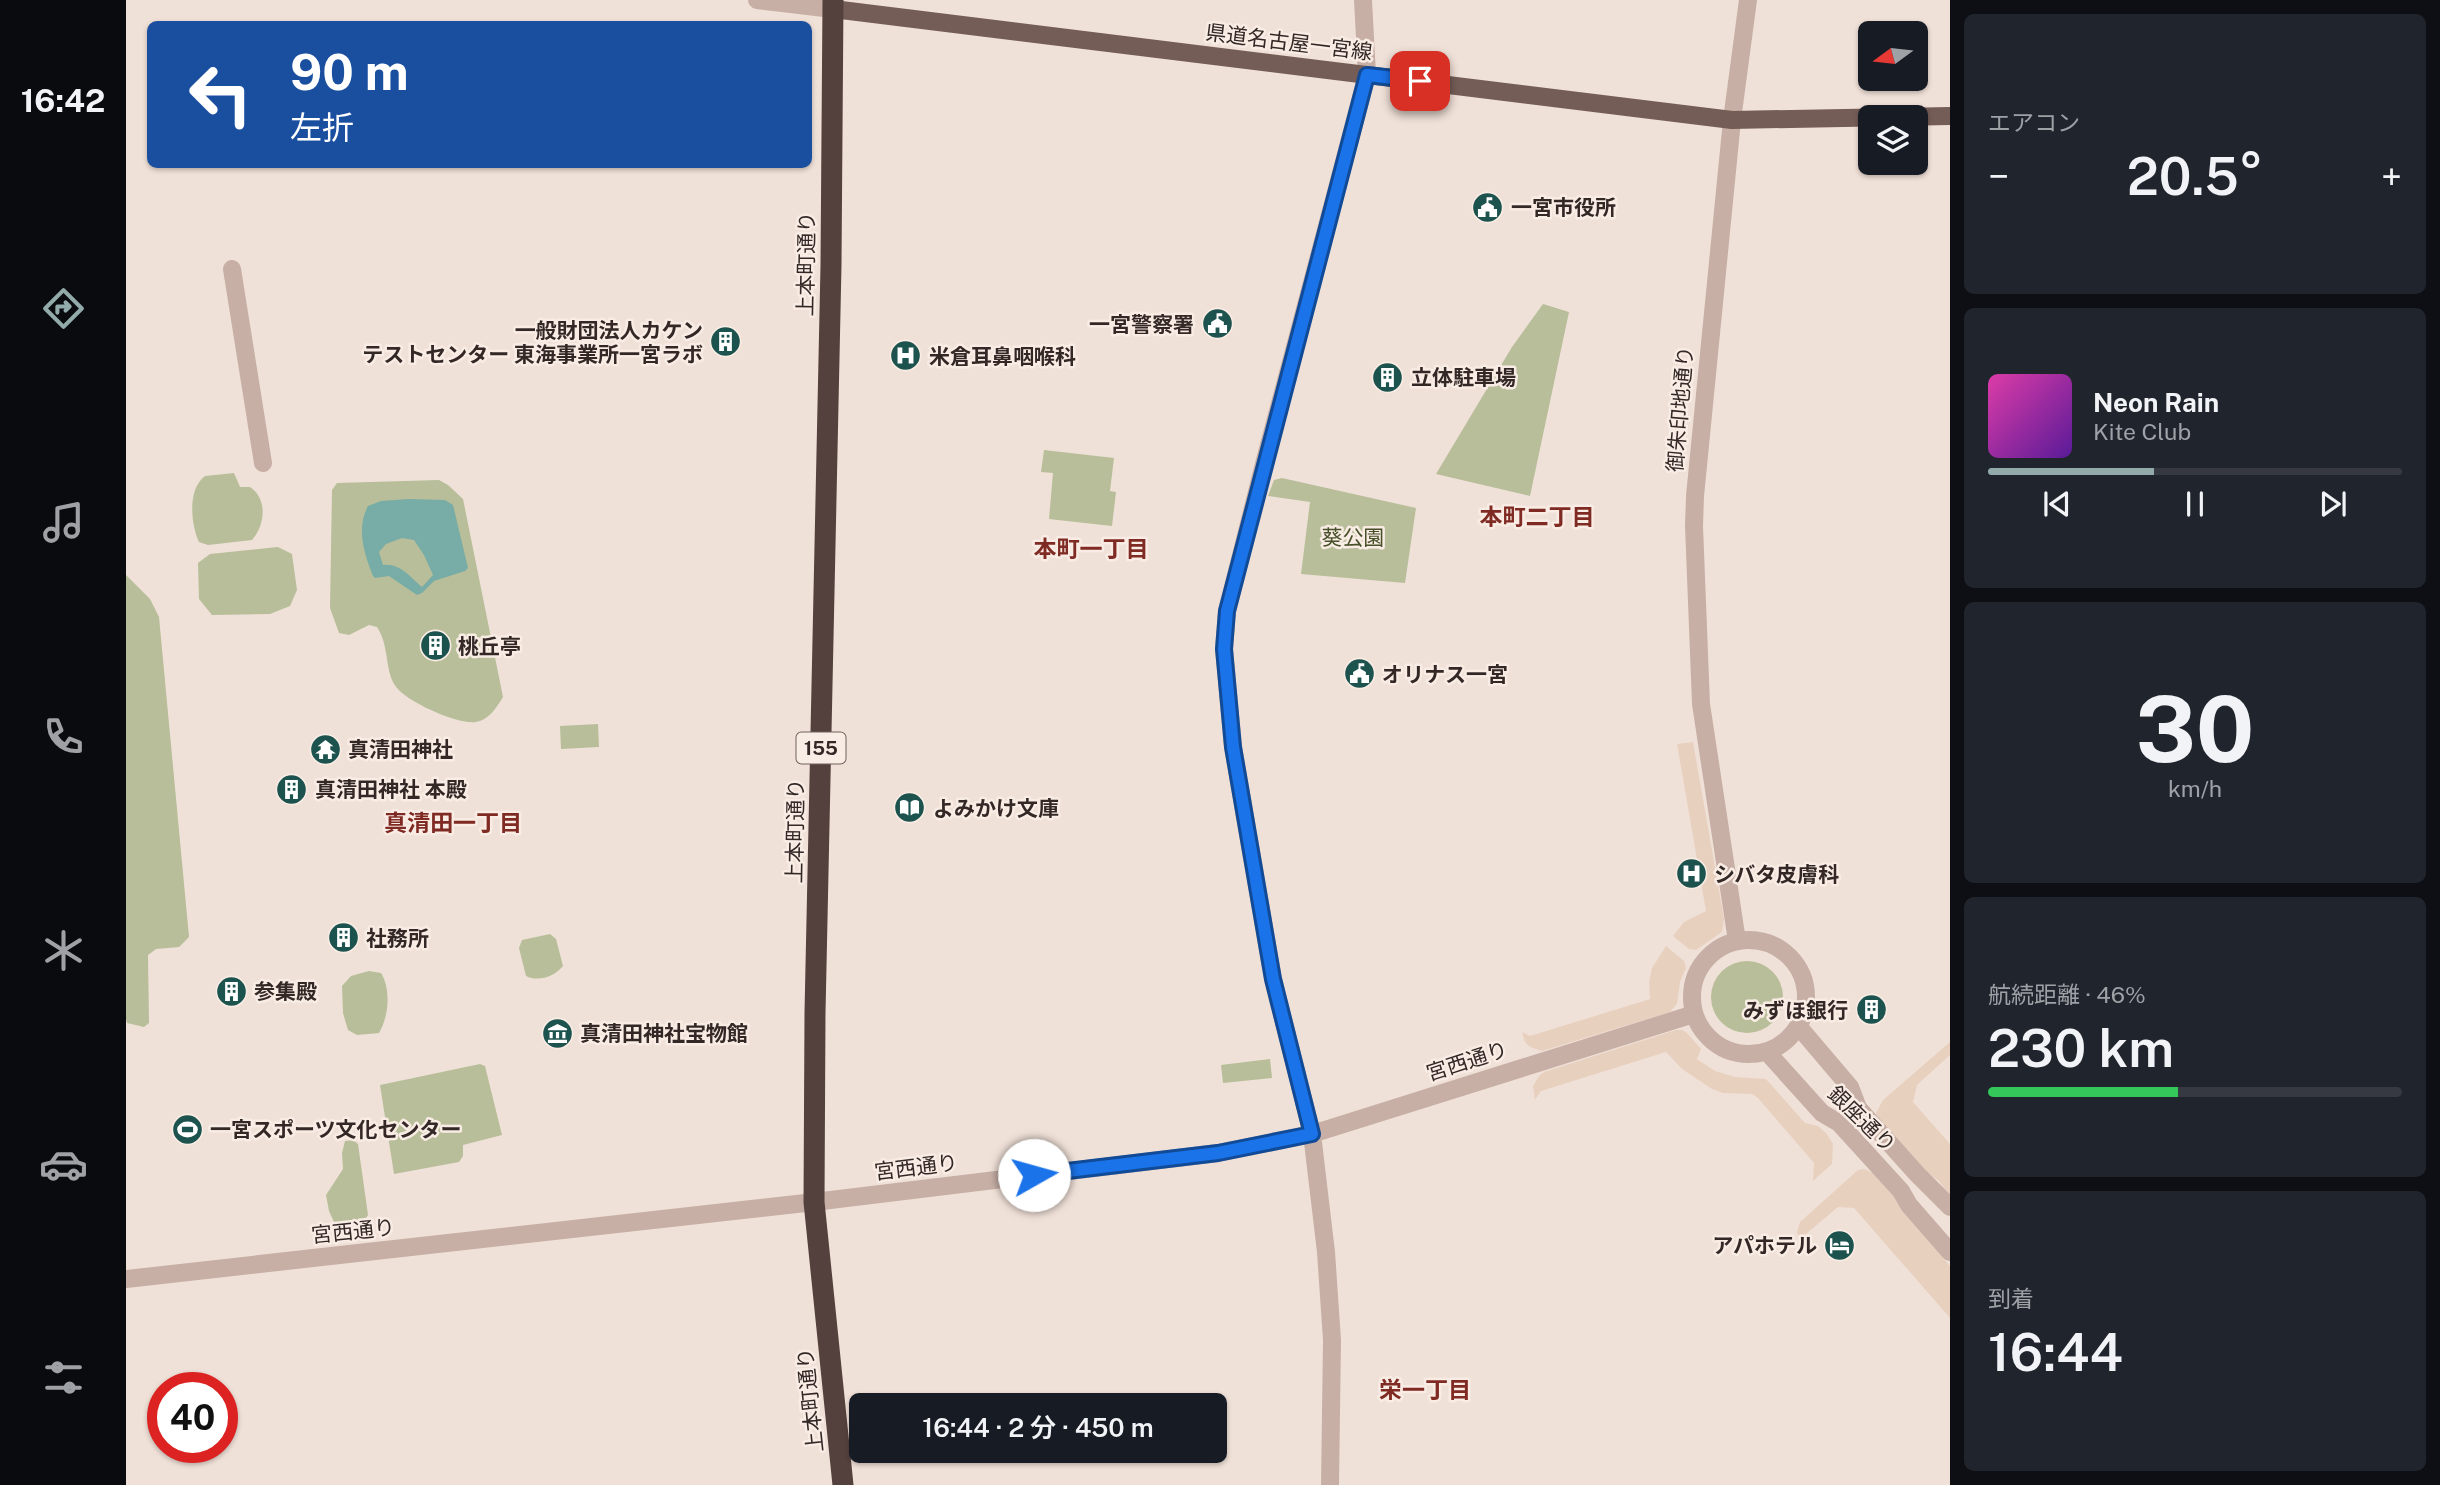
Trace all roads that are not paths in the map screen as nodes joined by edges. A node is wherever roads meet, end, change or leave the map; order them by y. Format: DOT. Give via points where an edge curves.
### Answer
graph roads {
  1 [pos="757,0"];
  2 [pos="1363,0"];
  3 [pos="1748,0"];
  4 [pos="833,4"];
  5 [pos="1367,75"];
  6 [pos="1950,116"];
  7 [pos="1731,120"];
  8 [pos="232,269"];
  9 [pos="263,463"];
  10 [pos="1737,941"];
  11 [pos="1694,1014"];
  12 [pos="1799,1027"];
  13 [pos="1767,1052"];
  14 [pos="1312,1134"];
  15 [pos="814,1202"];
  16 [pos="1950,1207"];
  17 [pos="1950,1252"];
  18 [pos="126,1279"];
  19 [pos="844,1485"];
  20 [pos="1330,1485"];
  1 -- 4 [label="street"];
  2 -- 5 [label="street"];
  3 -- 7 [label="street, 御朱印地通り"];
  4 -- 5 [label="main road, 県道名古屋一宮線"];
  4 -- 15 [label="highway, 上本町通り / 155"];
  5 -- 7 [label="main road, 県道名古屋一宮線"];
  5 -- 14 [label="street" via="1227,611 1224,649 1233,747 1273,979"];
  6 -- 7 [label="main road, 県道名古屋一宮線"];
  7 -- 10 [label="street, 御朱印地通り" via="1694,526 1701,704"];
  8 -- 9 [label="street"];
  10 -- 11 [label="street" via="1711,954 1702,965 1694,980"];
  10 -- 12 [label="street" via="1766,943 1791,958 1805,984"];
  11 -- 13 [label="street" via="1715,1044 1749,1055"];
  11 -- 14 [label="street, 宮西通り"];
  12 -- 13 [label="street" via="1791,1038"];
  12 -- 16 [label="street, 銀座通り" via="1850,1087 1858,1108"];
  13 -- 17 [label="street, 銀座通り" via="1822,1113 1839,1123"];
  14 -- 15 [label="street, 宮西通り" via="1218,1153"];
  14 -- 20 [label="street" via="1332,1340"];
  15 -- 18 [label="street, 宮西通り"];
  15 -- 19 [label="highway, 上本町通り / 155"];
}
